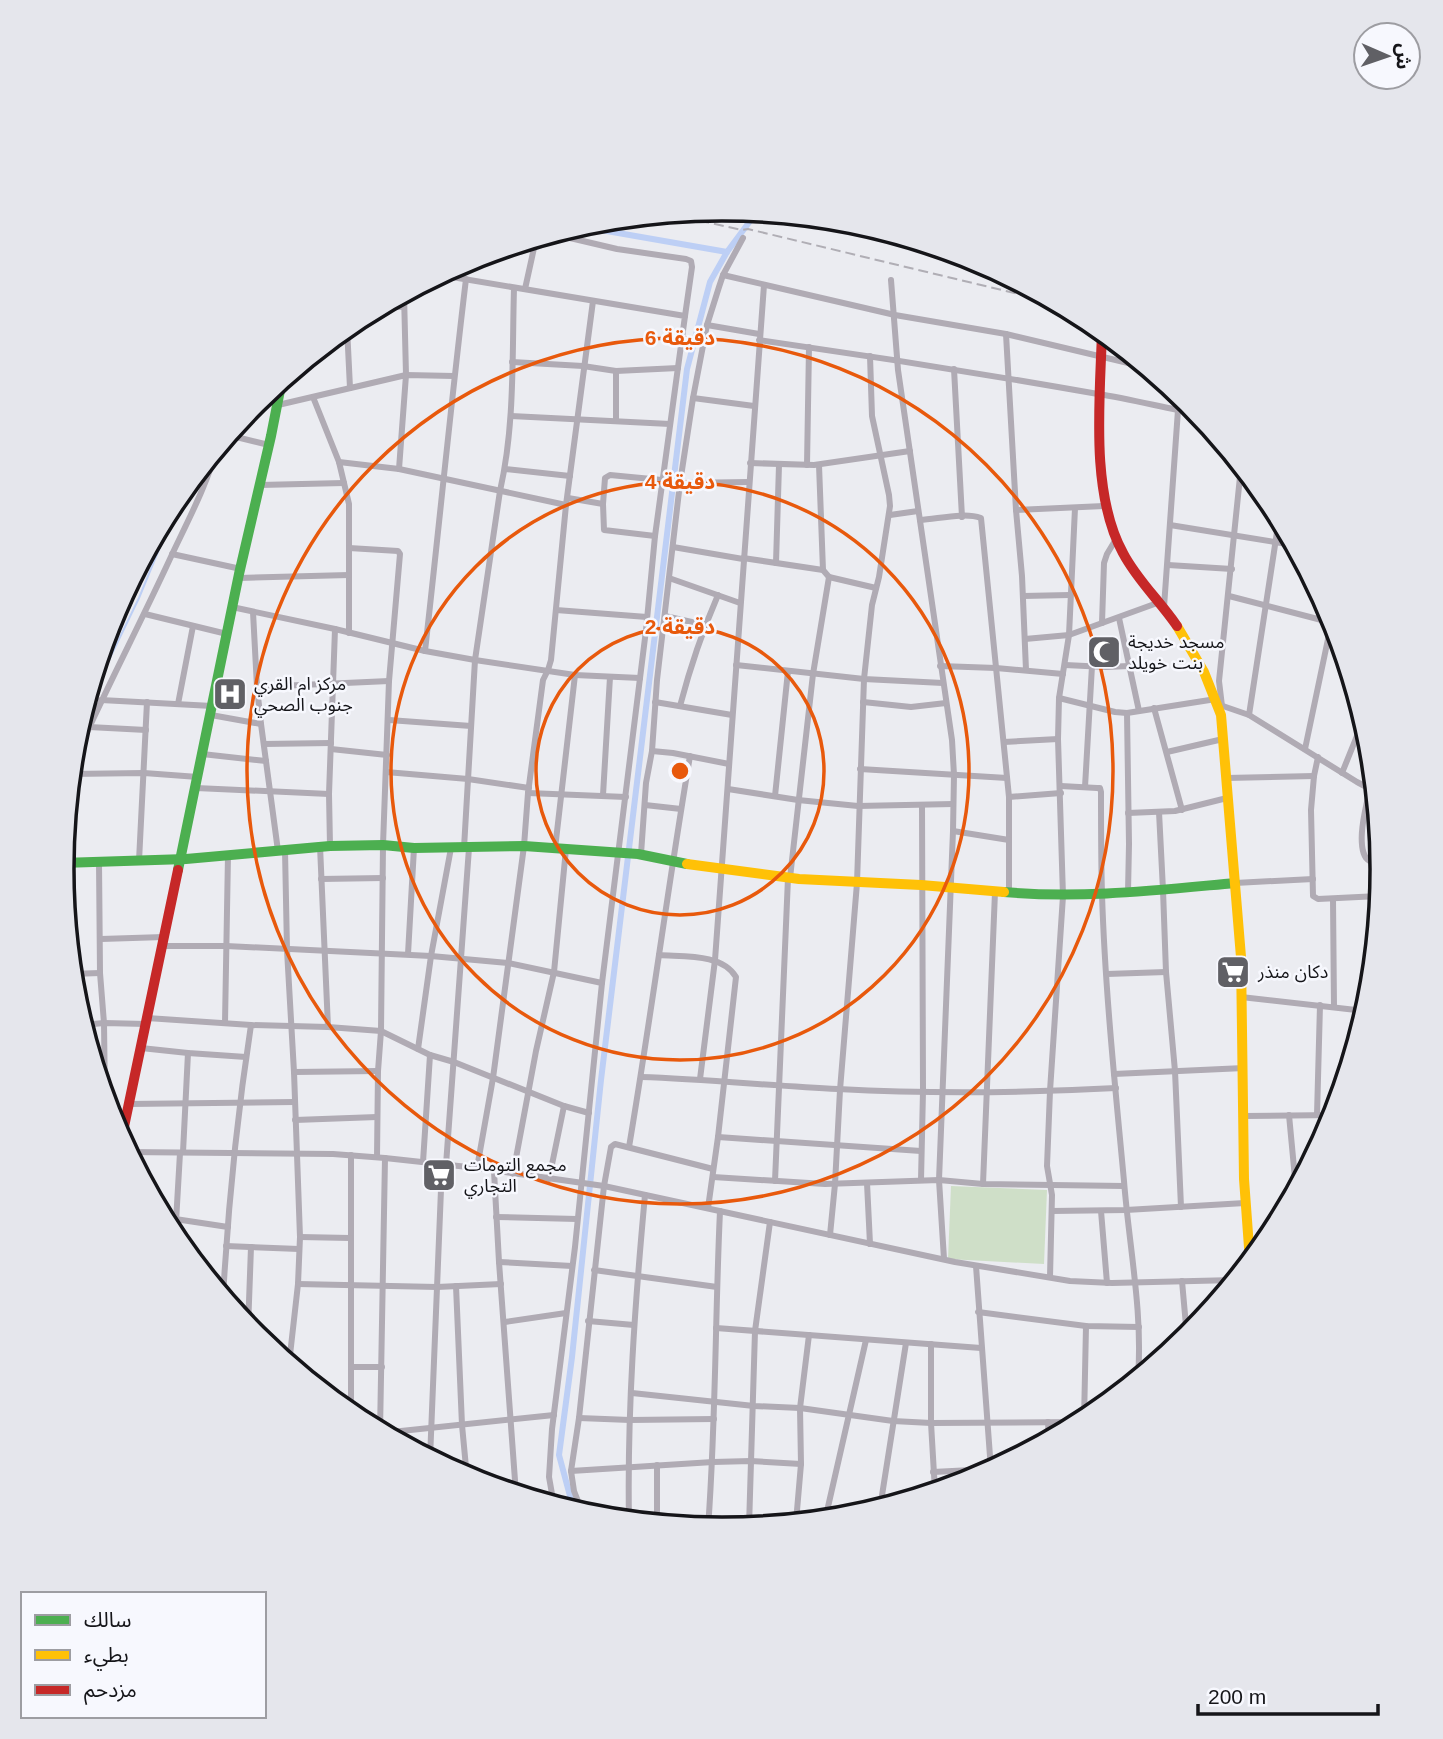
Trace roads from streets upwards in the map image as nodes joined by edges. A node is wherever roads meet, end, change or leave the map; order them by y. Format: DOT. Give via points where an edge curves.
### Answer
graph roads {
  1 [pos="574,239"];
  2 [pos="743,239"];
  3 [pos="534,250"];
  4 [pos="723,275"];
  5 [pos="458,278"];
  6 [pos="466,279"];
  7 [pos="891,280"];
  8 [pos="764,285"];
  9 [pos="514,288"];
  10 [pos="525,289"];
  11 [pos="593,300"];
  12 [pos="400,307"];
  13 [pos="404,307"];
  14 [pos="895,315"];
  15 [pos="685,316"];
  16 [pos="707,326"];
  17 [pos="1006,334"];
  18 [pos="759,337"];
  19 [pos="348,340"];
  20 [pos="1101,345"];
  21 [pos="809,347"];
  22 [pos="870,356"];
  23 [pos="1101,357"];
  24 [pos="897,359"];
  25 [pos="512,362"];
  26 [pos="1125,362"];
  27 [pos="583,366"];
  28 [pos="678,368"];
  29 [pos="954,369"];
  30 [pos="616,371"];
  31 [pos="406,375"];
  32 [pos="454,376"];
  33 [pos="1007,379"];
  34 [pos="350,388"];
  35 [pos="1100,394"];
  36 [pos="280,396"];
  37 [pos="313,397"];
  38 [pos="693,398"];
  39 [pos="278,405"];
  40 [pos="754,406"];
  41 [pos="1178,410"];
  42 [pos="511,416"];
  43 [pos="577,418"];
  44 [pos="616,421"];
  45 [pos="670,424"];
  46 [pos="238,437"];
  47 [pos="269,445"];
  48 [pos="910,451"];
  49 [pos="880,455"];
  50 [pos="340,461"];
  51 [pos="750,463"];
  52 [pos="779,465"];
  53 [pos="807,465"];
  54 [pos="819,465"];
  55 [pos="399,469"];
  56 [pos="505,469"];
  57 [pos="210,472"];
  58 [pos="570,476"];
  59 [pos="445,480"];
  60 [pos="662,480"];
  61 [pos="1240,480"];
  62 [pos="749,482"];
  63 [pos="344,483"];
  64 [pos="680,483"];
  65 [pos="260,485"];
  66 [pos="500,491"];
  67 [pos="567,502"];
  68 [pos="603,504"];
  69 [pos="1104,506"];
  70 [pos="1076,508"];
  71 [pos="1016,510"];
  72 [pos="918,512"];
  73 [pos="890,515"];
  74 [pos="962,517"];
  75 [pos="920,520"];
  76 [pos="1170,525"];
  77 [pos="655,536"];
  78 [pos="1235,536"];
  79 [pos="1277,536"];
  80 [pos="1116,539"];
  81 [pos="1276,542"];
  82 [pos="1281,543"];
  83 [pos="349,548"];
  84 [pos="673,548"];
  85 [pos="172,554"];
  86 [pos="743,559"];
  87 [pos="776,563"];
  88 [pos="1168,565"];
  89 [pos="1232,569"];
  90 [pos="823,570"];
  91 [pos="240,574"];
  92 [pos="349,575"];
  93 [pos="829,577"];
  94 [pos="669,578"];
  95 [pos="876,589"];
  96 [pos="718,595"];
  97 [pos="1070,595"];
  98 [pos="1023,596"];
  99 [pos="1229,596"];
  100 [pos="740,603"];
  101 [pos="1162,605"];
  102 [pos="1267,606"];
  103 [pos="232,607"];
  104 [pos="555,610"];
  105 [pos="253,612"];
  106 [pos="145,614"];
  107 [pos="664,616"];
  108 [pos="648,617"];
  109 [pos="1119,618"];
  110 [pos="1318,618"];
  111 [pos="1102,624"];
  112 [pos="705,625"];
  113 [pos="193,626"];
  114 [pos="334,629"];
  115 [pos="349,633"];
  116 [pos="227,634"];
  117 [pos="1069,635"];
  118 [pos="1025,639"];
  119 [pos="392,642"];
  120 [pos="1328,643"];
  121 [pos="425,651"];
  122 [pos="475,660"];
  123 [pos="736,665"];
  124 [pos="1065,665"];
  125 [pos="940,666"];
  126 [pos="1092,666"];
  127 [pos="1129,666"];
  128 [pos="996,668"];
  129 [pos="548,670"];
  130 [pos="1026,670"];
  131 [pos="788,671"];
  132 [pos="813,674"];
  133 [pos="1063,674"];
  134 [pos="575,675"];
  135 [pos="610,677"];
  136 [pos="640,678"];
  137 [pos="864,679"];
  138 [pos="389,681"];
  139 [pos="332,683"];
  140 [pos="943,683"];
  141 [pos="257,687"];
  142 [pos="1059,698"];
  143 [pos="101,700"];
  144 [pos="147,702"];
  145 [pos="656,702"];
  146 [pos="863,702"];
  147 [pos="1219,703"];
  148 [pos="178,704"];
  149 [pos="946,704"];
  150 [pos="680,706"];
  151 [pos="1089,706"];
  152 [pos="1154,708"];
  153 [pos="211,711"];
  154 [pos="1139,711"];
  155 [pos="1127,713"];
  156 [pos="733,715"];
  157 [pos="1249,715"];
  158 [pos="388,720"];
  159 [pos="91,722"];
  160 [pos="261,724"];
  161 [pos="471,726"];
  162 [pos="89,727"];
  163 [pos="146,730"];
  164 [pos="1356,738"];
  165 [pos="1058,739"];
  166 [pos="1223,739"];
  167 [pos="1004,742"];
  168 [pos="264,744"];
  169 [pos="331,746"];
  170 [pos="1305,749"];
  171 [pos="652,751"];
  172 [pos="1167,752"];
  173 [pos="202,754"];
  174 [pos="387,755"];
  175 [pos="690,756"];
  176 [pos="1318,757"];
  177 [pos="266,761"];
  178 [pos="729,764"];
  179 [pos="860,769"];
  180 [pos="386,772"];
  181 [pos="144,773"];
  182 [pos="1342,773"];
  183 [pos="81,774"];
  184 [pos="954,775"];
  185 [pos="1314,776"];
  186 [pos="1007,778"];
  187 [pos="1226,778"];
  188 [pos="468,779"];
  189 [pos="197,782"];
  190 [pos="1364,785"];
  191 [pos="1085,787"];
  192 [pos="728,789"];
  193 [pos="270,790"];
  194 [pos="528,790"];
  195 [pos="1061,790"];
  196 [pos="560,793"];
  197 [pos="329,794"];
  198 [pos="603,795"];
  199 [pos="775,796"];
  200 [pos="1009,796"];
  201 [pos="626,797"];
  202 [pos="1227,798"];
  203 [pos="798,800"];
  204 [pos="953,804"];
  205 [pos="645,805"];
  206 [pos="922,805"];
  207 [pos="859,806"];
  208 [pos="681,808"];
  209 [pos="1182,810"];
  210 [pos="1367,811"];
  211 [pos="1159,812"];
  212 [pos="1128,813"];
  213 [pos="953,831"];
  214 [pos="1009,840"];
  215 [pos="383,845"];
  216 [pos="325,846"];
  217 [pos="524,846"];
  218 [pos="414,848"];
  219 [pos="451,848"];
  220 [pos="466,848"];
  221 [pos="555,849"];
  222 [pos="566,849"];
  223 [pos="281,851"];
  224 [pos="620,852"];
  225 [pos="640,854"];
  226 [pos="228,855"];
  227 [pos="181,859"];
  228 [pos="139,861"];
  229 [pos="1370,861"];
  230 [pos="99,862"];
  231 [pos="673,862"];
  232 [pos="74,863"];
  233 [pos="722,870"];
  234 [pos="383,878"];
  235 [pos="789,878"];
  236 [pos="321,879"];
  237 [pos="1313,879"];
  238 [pos="857,883"];
  239 [pos="1235,883"];
  240 [pos="921,885"];
  241 [pos="951,888"];
  242 [pos="1163,890"];
  243 [pos="995,892"];
  244 [pos="1128,892"];
  245 [pos="1009,893"];
  246 [pos="1102,894"];
  247 [pos="1063,896"];
  248 [pos="1369,897"];
  249 [pos="1333,899"];
  250 [pos="101,939"];
  251 [pos="163,941"];
  252 [pos="226,946"];
  253 [pos="286,950"];
  254 [pos="324,951"];
  255 [pos="381,953"];
  256 [pos="408,954"];
  257 [pos="659,955"];
  258 [pos="431,956"];
  259 [pos="460,960"];
  260 [pos="715,960"];
  261 [pos="508,963"];
  262 [pos="554,972"];
  263 [pos="1166,972"];
  264 [pos="100,973"];
  265 [pos="82,974"];
  266 [pos="1107,974"];
  267 [pos="602,983"];
  268 [pos="1241,997"];
  269 [pos="1320,1005"];
  270 [pos="1334,1007"];
  271 [pos="1354,1010"];
  272 [pos="146,1021"];
  273 [pos="104,1023"];
  274 [pos="225,1023"];
  275 [pos="93,1024"];
  276 [pos="251,1025"];
  277 [pos="291,1026"];
  278 [pos="328,1027"];
  279 [pos="381,1031"];
  280 [pos="141,1048"];
  281 [pos="418,1049"];
  282 [pos="188,1053"];
  283 [pos="430,1055"];
  284 [pos="246,1057"];
  285 [pos="454,1062"];
  286 [pos="105,1066"];
  287 [pos="1244,1068"];
  288 [pos="378,1071"];
  289 [pos="1175,1071"];
  290 [pos="294,1072"];
  291 [pos="1114,1074"];
  292 [pos="641,1077"];
  293 [pos="493,1078"];
  294 [pos="700,1079"];
  295 [pos="724,1081"];
  296 [pos="780,1086"];
  297 [pos="1116,1088"];
  298 [pos="840,1090"];
  299 [pos="528,1091"];
  300 [pos="923,1091"];
  301 [pos="1050,1091"];
  302 [pos="942,1092"];
  303 [pos="986,1092"];
  304 [pos="294,1102"];
  305 [pos="129,1104"];
  306 [pos="185,1104"];
  307 [pos="240,1104"];
  308 [pos="564,1106"];
  309 [pos="589,1113"];
  310 [pos="1289,1115"];
  311 [pos="1317,1115"];
  312 [pos="1321,1115"];
  313 [pos="1244,1116"];
  314 [pos="123,1117"];
  315 [pos="377,1117"];
  316 [pos="295,1120"];
  317 [pos="718,1137"];
  318 [pos="776,1142"];
  319 [pos="837,1145"];
  320 [pos="629,1147"];
  321 [pos="920,1151"];
  322 [pos="138,1152"];
  323 [pos="182,1152"];
  324 [pos="235,1153"];
  325 [pos="298,1155"];
  326 [pos="351,1155"];
  327 [pos="377,1157"];
  328 [pos="385,1158"];
  329 [pos="423,1162"];
  330 [pos="444,1165"];
  331 [pos="477,1168"];
  332 [pos="495,1171"];
  333 [pos="1294,1172"];
  334 [pos="713,1173"];
  335 [pos="513,1174"];
  336 [pos="549,1179"];
  337 [pos="921,1180"];
  338 [pos="939,1180"];
  339 [pos="775,1181"];
  340 [pos="867,1182"];
  341 [pos="582,1184"];
  342 [pos="835,1184"];
  343 [pos="983,1184"];
  344 [pos="1051,1184"];
  345 [pos="603,1186"];
  346 [pos="1124,1186"];
  347 [pos="645,1195"];
  348 [pos="1245,1203"];
  349 [pos="1181,1207"];
  350 [pos="708,1208"];
  351 [pos="1126,1210"];
  352 [pos="720,1211"];
  353 [pos="1052,1211"];
  354 [pos="1101,1211"];
  355 [pos="175,1217"];
  356 [pos="496,1217"];
  357 [pos="176,1219"];
  358 [pos="577,1219"];
  359 [pos="770,1222"];
  360 [pos="228,1227"];
  361 [pos="830,1235"];
  362 [pos="300,1237"];
  363 [pos="350,1238"];
  364 [pos="870,1244"];
  365 [pos="226,1245"];
  366 [pos="1249,1246"];
  367 [pos="251,1247"];
  368 [pos="299,1249"];
  369 [pos="944,1259"];
  370 [pos="499,1262"];
  371 [pos="572,1266"];
  372 [pos="976,1266"];
  373 [pos="594,1270"];
  374 [pos="638,1276"];
  375 [pos="1050,1277"];
  376 [pos="1223,1280"];
  377 [pos="1182,1281"];
  378 [pos="1134,1282"];
  379 [pos="1107,1283"];
  380 [pos="224,1284"];
  381 [pos="298,1284"];
  382 [pos="501,1284"];
  383 [pos="350,1285"];
  384 [pos="383,1286"];
  385 [pos="456,1286"];
  386 [pos="437,1287"];
  387 [pos="717,1287"];
  388 [pos="566,1312"];
  389 [pos="978,1312"];
  390 [pos="249,1313"];
  391 [pos="588,1321"];
  392 [pos="505,1322"];
  393 [pos="1186,1322"];
  394 [pos="634,1325"];
  395 [pos="1086,1326"];
  396 [pos="1139,1327"];
  397 [pos="716,1328"];
  398 [pos="755,1331"];
  399 [pos="809,1335"];
  400 [pos="866,1340"];
  401 [pos="906,1343"];
  402 [pos="931,1345"];
  403 [pos="981,1348"];
  404 [pos="290,1353"];
  405 [pos="1140,1365"];
  406 [pos="351,1367"];
  407 [pos="382,1367"];
  408 [pos="632,1393"];
  409 [pos="350,1401"];
  410 [pos="714,1402"];
  411 [pos="754,1406"];
  412 [pos="1083,1407"];
  413 [pos="800,1408"];
  414 [pos="850,1414"];
  415 [pos="554,1415"];
  416 [pos="579,1418"];
  417 [pos="510,1419"];
  418 [pos="714,1419"];
  419 [pos="630,1420"];
  420 [pos="381,1421"];
  421 [pos="893,1421"];
  422 [pos="988,1422"];
  423 [pos="1048,1422"];
  424 [pos="1060,1422"];
  425 [pos="931,1423"];
  426 [pos="462,1425"];
  427 [pos="431,1428"];
  428 [pos="1048,1429"];
  429 [pos="397,1431"];
  430 [pos="430,1449"];
  431 [pos="990,1459"];
  432 [pos="751,1461"];
  433 [pos="713,1462"];
  434 [pos="466,1464"];
  435 [pos="801,1464"];
  436 [pos="657,1465"];
  437 [pos="628,1466"];
  438 [pos="571,1471"];
  439 [pos="961,1471"];
  440 [pos="933,1472"];
  441 [pos="934,1481"];
  442 [pos="515,1484"];
  443 [pos="552,1494"];
  444 [pos="882,1497"];
  445 [pos="578,1501"];
  446 [pos="828,1508"];
  447 [pos="629,1511"];
  448 [pos="797,1513"];
  449 [pos="657,1514"];
  450 [pos="709,1517"];
  451 [pos="749,1517"];
  1 -- 15 [label="street" via="691,261"];
  2 -- 4 [label="street"];
  3 -- 10 [label="street"];
  4 -- 8 [label="street"];
  4 -- 16 [label="street"];
  5 -- 6 [label="street"];
  6 -- 9 [label="street"];
  6 -- 32 [label="street"];
  7 -- 14 [label="street"];
  8 -- 14 [label="street"];
  8 -- 18 [label="street"];
  9 -- 10 [label="street"];
  9 -- 25 [label="street"];
  10 -- 11 [label="street"];
  11 -- 15 [label="street"];
  11 -- 27 [label="street"];
  12 -- 13 [label="street"];
  13 -- 31 [label="street"];
  14 -- 17 [label="street"];
  14 -- 24 [label="street"];
  15 -- 28 [label="street"];
  16 -- 18 [label="street"];
  16 -- 38 [label="street"];
  17 -- 23 [label="street"];
  17 -- 33 [label="street"];
  18 -- 21 [label="street"];
  18 -- 40 [label="street"];
  19 -- 34 [label="street"];
  20 -- 23 [label="street"];
  21 -- 22 [label="street"];
  21 -- 53 [label="street"];
  22 -- 24 [label="street"];
  22 -- 49 [label="street" via="872,416"];
  23 -- 26 [label="street"];
  23 -- 35 [label="street"];
  24 -- 29 [label="street"];
  24 -- 48 [label="street"];
  25 -- 27 [label="street"];
  25 -- 42 [label="street"];
  27 -- 30 [label="street"];
  27 -- 43 [label="street"];
  28 -- 30 [label="street"];
  28 -- 45 [label="street"];
  29 -- 33 [label="street"];
  29 -- 74 [label="street"];
  30 -- 44 [label="street"];
  31 -- 32 [label="street"];
  31 -- 34 [label="street"];
  31 -- 55 [label="street"];
  32 -- 59 [label="street"];
  33 -- 35 [label="street"];
  33 -- 71 [label="street"];
  34 -- 37 [label="street"];
  35 -- 41 [label="street"];
  35 -- 69 [label="street"];
  36 -- 39 [label="street"];
  37 -- 39 [label="street"];
  37 -- 50 [label="street"];
  38 -- 40 [label="street"];
  38 -- 64 [label="street"];
  39 -- 47 [label="street"];
  40 -- 51 [label="street"];
  41 -- 76 [label="street"];
  42 -- 43 [label="street"];
  42 -- 56 [label="street"];
  43 -- 44 [label="street"];
  43 -- 58 [label="street"];
  44 -- 45 [label="street"];
  45 -- 60 [label="street"];
  46 -- 47 [label="street"];
  47 -- 65 [label="street"];
  48 -- 49 [label="street"];
  48 -- 72 [label="street"];
  49 -- 54 [label="street"];
  49 -- 73 [label="street"];
  50 -- 55 [label="street"];
  50 -- 63 [label="street"];
  51 -- 52 [label="street"];
  51 -- 62 [label="street"];
  52 -- 53 [label="street"];
  52 -- 87 [label="street"];
  53 -- 54 [label="street"];
  54 -- 90 [label="street"];
  55 -- 59 [label="street"];
  56 -- 58 [label="street"];
  56 -- 66 [label="street"];
  57 -- 85 [label="street"];
  58 -- 67 [label="street"];
  59 -- 66 [label="street"];
  59 -- 121 [label="street"];
  60 -- 68 [label="street" via="608,476"];
  60 -- 77 [label="street"];
  61 -- 78 [label="street"];
  62 -- 64 [label="street"];
  62 -- 86 [label="street"];
  63 -- 65 [label="street"];
  63 -- 83 [label="street"];
  64 -- 84 [label="street"];
  65 -- 91 [label="street"];
  66 -- 67 [label="street"];
  66 -- 122 [label="street"];
  67 -- 68 [label="street"];
  67 -- 104 [label="street"];
  68 -- 77 [label="street" via="605,531"];
  69 -- 70 [label="street"];
  69 -- 80 [label="street"];
  70 -- 71 [label="street"];
  70 -- 97 [label="street"];
  71 -- 98 [label="street"];
  72 -- 73 [label="street"];
  72 -- 75 [label="street"];
  73 -- 95 [label="street"];
  74 -- 75 [label="street"];
  74 -- 128 [label="street" via="981,518"];
  75 -- 125 [label="street"];
  76 -- 78 [label="street"];
  76 -- 88 [label="street"];
  77 -- 108 [label="street"];
  78 -- 81 [label="street"];
  78 -- 89 [label="street"];
  79 -- 81 [label="street"];
  80 -- 101 [label="street"];
  80 -- 111 [label="street" via="1104,563"];
  81 -- 82 [label="street"];
  81 -- 102 [label="street"];
  83 -- 92 [label="street"];
  83 -- 119 [label="street" via="400,553"];
  84 -- 86 [label="street"];
  84 -- 94 [label="street"];
  85 -- 91 [label="street"];
  85 -- 106 [label="street"];
  86 -- 87 [label="street"];
  86 -- 100 [label="street"];
  87 -- 90 [label="street"];
  88 -- 89 [label="street"];
  88 -- 101 [label="street"];
  89 -- 99 [label="street"];
  90 -- 93 [label="street"];
  91 -- 92 [label="street"];
  91 -- 103 [label="street"];
  92 -- 115 [label="street"];
  93 -- 95 [label="street"];
  93 -- 132 [label="street"];
  94 -- 96 [label="street"];
  94 -- 107 [label="street"];
  95 -- 137 [label="street"];
  96 -- 100 [label="street"];
  96 -- 112 [label="street"];
  97 -- 98 [label="street"];
  97 -- 117 [label="street"];
  98 -- 118 [label="street"];
  99 -- 102 [label="street"];
  99 -- 147 [label="street"];
  100 -- 123 [label="street"];
  101 -- 109 [label="street"];
  101 -- 147 [label="street"];
  102 -- 110 [label="street"];
  102 -- 157 [label="street"];
  103 -- 105 [label="street"];
  103 -- 116 [label="street"];
  104 -- 108 [label="street"];
  104 -- 129 [label="street"];
  105 -- 114 [label="street"];
  105 -- 141 [label="street"];
  106 -- 113 [label="street"];
  106 -- 143 [label="street"];
  107 -- 112 [label="street"];
  107 -- 145 [label="street"];
  108 -- 136 [label="street"];
  109 -- 111 [label="street"];
  109 -- 127 [label="street"];
  111 -- 117 [label="street"];
  112 -- 150 [label="street"];
  113 -- 116 [label="street"];
  113 -- 148 [label="street"];
  114 -- 115 [label="street"];
  114 -- 139 [label="street"];
  115 -- 119 [label="street"];
  116 -- 153 [label="street"];
  117 -- 118 [label="street"];
  117 -- 124 [label="street"];
  118 -- 130 [label="street"];
  119 -- 121 [label="street"];
  119 -- 138 [label="street"];
  120 -- 170 [label="street"];
  121 -- 122 [label="street"];
  122 -- 129 [label="street"];
  122 -- 161 [label="street"];
  123 -- 131 [label="street"];
  123 -- 156 [label="street"];
  124 -- 126 [label="street"];
  124 -- 133 [label="street"];
  125 -- 128 [label="street"];
  125 -- 140 [label="street"];
  126 -- 127 [label="street"];
  126 -- 151 [label="street"];
  127 -- 154 [label="street"];
  128 -- 130 [label="street"];
  128 -- 167 [label="street"];
  129 -- 134 [label="street"];
  129 -- 194 [label="street"];
  130 -- 133 [label="street"];
  131 -- 132 [label="street"];
  131 -- 199 [label="street"];
  132 -- 137 [label="street"];
  132 -- 203 [label="street"];
  133 -- 142 [label="street"];
  134 -- 135 [label="street"];
  134 -- 196 [label="street"];
  135 -- 136 [label="street"];
  135 -- 198 [label="street"];
  136 -- 201 [label="street"];
  137 -- 140 [label="street"];
  137 -- 146 [label="street"];
  138 -- 139 [label="street"];
  138 -- 158 [label="street"];
  139 -- 141 [label="street"];
  139 -- 169 [label="street"];
  140 -- 149 [label="street"];
  141 -- 160 [label="street"];
  142 -- 151 [label="street"];
  142 -- 165 [label="street"];
  143 -- 144 [label="street"];
  143 -- 159 [label="street"];
  144 -- 148 [label="street"];
  144 -- 163 [label="street"];
  145 -- 150 [label="street"];
  145 -- 171 [label="street"];
  146 -- 149 [label="street" via="911,707"];
  146 -- 179 [label="street"];
  147 -- 152 [label="street"];
  147 -- 157 [label="street"];
  147 -- 166 [label="street"];
  148 -- 153 [label="street"];
  149 -- 184 [label="street"];
  150 -- 156 [label="street"];
  151 -- 155 [label="street"];
  151 -- 191 [label="street"];
  152 -- 154 [label="street"];
  152 -- 172 [label="street"];
  153 -- 160 [label="street"];
  153 -- 173 [label="street"];
  154 -- 155 [label="street"];
  155 -- 212 [label="street"];
  156 -- 178 [label="street"];
  157 -- 170 [label="street"];
  158 -- 161 [label="street"];
  158 -- 174 [label="street"];
  160 -- 168 [label="street"];
  161 -- 188 [label="street"];
  162 -- 163 [label="street"];
  163 -- 181 [label="street"];
  164 -- 182 [label="street"];
  165 -- 167 [label="street"];
  165 -- 195 [label="street"];
  166 -- 172 [label="street"];
  166 -- 187 [label="street"];
  167 -- 186 [label="street"];
  168 -- 169 [label="street"];
  168 -- 177 [label="street"];
  169 -- 174 [label="street"];
  169 -- 197 [label="street"];
  170 -- 176 [label="street"];
  171 -- 175 [label="street"];
  171 -- 205 [label="street"];
  172 -- 209 [label="street"];
  173 -- 177 [label="street"];
  173 -- 189 [label="street"];
  174 -- 180 [label="street"];
  175 -- 178 [label="street"];
  175 -- 208 [label="street"];
  176 -- 182 [label="street"];
  176 -- 185 [label="street"];
  177 -- 193 [label="street"];
  178 -- 192 [label="street"];
  179 -- 184 [label="street"];
  179 -- 207 [label="street"];
  180 -- 188 [label="street"];
  180 -- 215 [label="street"];
  181 -- 183 [label="street"];
  181 -- 189 [label="street"];
  181 -- 228 [label="street"];
  182 -- 190 [label="street"];
  184 -- 186 [label="street"];
  184 -- 204 [label="street"];
  185 -- 187 [label="street"];
  185 -- 237 [label="street"];
  186 -- 200 [label="street"];
  187 -- 202 [label="street"];
  188 -- 194 [label="street"];
  188 -- 220 [label="street"];
  189 -- 193 [label="street"];
  189 -- 227 [label="street"];
  191 -- 195 [label="street"];
  191 -- 246 [label="street" via="1101,790"];
  192 -- 199 [label="street"];
  192 -- 233 [label="street"];
  193 -- 197 [label="street"];
  193 -- 223 [label="street"];
  194 -- 196 [label="street"];
  194 -- 217 [label="street"];
  195 -- 200 [label="street"];
  195 -- 247 [label="street"];
  196 -- 198 [label="street"];
  196 -- 221 [label="street"];
  197 -- 216 [label="street"];
  198 -- 201 [label="street"];
  199 -- 203 [label="street"];
  200 -- 214 [label="street"];
  201 -- 224 [label="street"];
  202 -- 209 [label="street"];
  202 -- 239 [label="street"];
  203 -- 207 [label="street"];
  203 -- 235 [label="street"];
  204 -- 206 [label="street"];
  204 -- 213 [label="street"];
  205 -- 208 [label="street"];
  205 -- 225 [label="street"];
  206 -- 207 [label="street"];
  206 -- 240 [label="street"];
  207 -- 238 [label="street"];
  208 -- 231 [label="street"];
  209 -- 211 [label="street"];
  210 -- 229 [label="street" via="1362,834"];
  211 -- 212 [label="street"];
  211 -- 242 [label="street"];
  212 -- 244 [label="street"];
  213 -- 214 [label="street"];
  213 -- 241 [label="street"];
  214 -- 245 [label="street"];
  215 -- 216 [label="street"];
  215 -- 218 [label="street"];
  215 -- 234 [label="street"];
  216 -- 223 [label="street"];
  216 -- 236 [label="street"];
  217 -- 220 [label="street"];
  217 -- 221 [label="street"];
  217 -- 261 [label="street"];
  218 -- 219 [label="street"];
  218 -- 256 [label="street"];
  219 -- 220 [label="street"];
  219 -- 258 [label="street"];
  220 -- 259 [label="street"];
  221 -- 222 [label="street"];
  222 -- 224 [label="street"];
  222 -- 262 [label="street"];
  223 -- 226 [label="street"];
  223 -- 253 [label="street"];
  224 -- 225 [label="street"];
  224 -- 267 [label="street"];
  225 -- 231 [label="street"];
  226 -- 227 [label="street"];
  226 -- 252 [label="street"];
  227 -- 228 [label="street"];
  227 -- 251 [label="street"];
  228 -- 230 [label="street"];
  230 -- 232 [label="street"];
  230 -- 250 [label="street"];
  231 -- 233 [label="street"];
  231 -- 257 [label="street"];
  233 -- 235 [label="street"];
  233 -- 260 [label="street"];
  234 -- 236 [label="street"];
  234 -- 255 [label="street"];
  235 -- 238 [label="street"];
  235 -- 296 [label="street"];
  236 -- 254 [label="street"];
  237 -- 239 [label="street"];
  237 -- 249 [label="street" via="1315,898"];
  238 -- 240 [label="street"];
  238 -- 298 [label="street"];
  239 -- 242 [label="street"];
  239 -- 268 [label="street"];
  240 -- 241 [label="street"];
  240 -- 300 [label="street"];
  241 -- 243 [label="street"];
  241 -- 302 [label="street"];
  242 -- 244 [label="street"];
  242 -- 263 [label="street"];
  243 -- 245 [label="street"];
  243 -- 303 [label="street"];
  244 -- 246 [label="street"];
  245 -- 247 [label="street"];
  246 -- 247 [label="street"];
  246 -- 266 [label="street"];
  247 -- 301 [label="street"];
  248 -- 249 [label="street"];
  249 -- 270 [label="street"];
  250 -- 251 [label="street"];
  250 -- 264 [label="street"];
  251 -- 252 [label="street"];
  251 -- 272 [label="street"];
  252 -- 253 [label="street"];
  252 -- 274 [label="street"];
  253 -- 254 [label="street"];
  253 -- 277 [label="street"];
  254 -- 255 [label="street"];
  254 -- 278 [label="street"];
  255 -- 256 [label="street"];
  255 -- 279 [label="street"];
  256 -- 258 [label="street"];
  257 -- 260 [label="street"];
  257 -- 292 [label="street"];
  258 -- 259 [label="street"];
  258 -- 281 [label="street"];
  259 -- 261 [label="street"];
  259 -- 285 [label="street"];
  260 -- 294 [label="street"];
  260 -- 295 [label="street" via="736,977"];
  261 -- 262 [label="street"];
  261 -- 293 [label="street"];
  262 -- 267 [label="street"];
  262 -- 299 [label="street"];
  263 -- 266 [label="street"];
  263 -- 289 [label="street"];
  264 -- 265 [label="street"];
  264 -- 273 [label="street"];
  266 -- 291 [label="street"];
  267 -- 309 [label="street"];
  268 -- 269 [label="street"];
  268 -- 287 [label="street"];
  269 -- 270 [label="street"];
  269 -- 311 [label="street"];
  270 -- 271 [label="street"];
  272 -- 273 [label="street"];
  272 -- 274 [label="street"];
  272 -- 280 [label="street"];
  273 -- 275 [label="street"];
  273 -- 286 [label="street"];
  274 -- 276 [label="street"];
  276 -- 277 [label="street"];
  276 -- 284 [label="street"];
  277 -- 278 [label="street"];
  277 -- 290 [label="street"];
  278 -- 279 [label="street"];
  279 -- 281 [label="street"];
  279 -- 288 [label="street"];
  280 -- 282 [label="street"];
  280 -- 305 [label="street"];
  281 -- 283 [label="street"];
  282 -- 284 [label="street"];
  282 -- 306 [label="street"];
  283 -- 285 [label="street"];
  283 -- 329 [label="street"];
  284 -- 307 [label="street"];
  285 -- 293 [label="street"];
  285 -- 330 [label="street"];
  287 -- 289 [label="street"];
  287 -- 313 [label="street"];
  288 -- 290 [label="street"];
  288 -- 315 [label="street"];
  289 -- 291 [label="street"];
  289 -- 349 [label="street"];
  290 -- 304 [label="street"];
  291 -- 297 [label="street"];
  292 -- 294 [label="street"];
  292 -- 320 [label="street"];
  293 -- 299 [label="street"];
  293 -- 331 [label="street"];
  294 -- 295 [label="street"];
  295 -- 296 [label="street"];
  295 -- 317 [label="street"];
  296 -- 298 [label="street"];
  296 -- 318 [label="street"];
  297 -- 301 [label="street"];
  297 -- 346 [label="street"];
  298 -- 300 [label="street"];
  298 -- 319 [label="street"];
  299 -- 308 [label="street"];
  299 -- 335 [label="street"];
  300 -- 302 [label="street"];
  300 -- 321 [label="street"];
  301 -- 303 [label="street"];
  301 -- 344 [label="street" via="1047,1166"];
  302 -- 303 [label="street"];
  302 -- 338 [label="street"];
  303 -- 343 [label="street"];
  304 -- 307 [label="street"];
  304 -- 316 [label="street"];
  305 -- 306 [label="street"];
  305 -- 314 [label="street"];
  306 -- 307 [label="street"];
  306 -- 323 [label="street"];
  307 -- 324 [label="street"];
  308 -- 309 [label="street"];
  308 -- 336 [label="street"];
  309 -- 341 [label="street"];
  310 -- 311 [label="street"];
  310 -- 313 [label="street"];
  310 -- 333 [label="street"];
  311 -- 312 [label="street"];
  313 -- 348 [label="street"];
  315 -- 316 [label="street"];
  315 -- 327 [label="street"];
  316 -- 325 [label="street"];
  317 -- 318 [label="street"];
  317 -- 334 [label="street"];
  318 -- 319 [label="street"];
  318 -- 339 [label="street"];
  319 -- 321 [label="street"];
  319 -- 342 [label="street"];
  320 -- 334 [label="street"];
  320 -- 345 [label="street" via="611,1146"];
  321 -- 337 [label="street"];
  322 -- 323 [label="street"];
  323 -- 324 [label="street"];
  323 -- 355 [label="street"];
  324 -- 325 [label="street"];
  324 -- 360 [label="street"];
  325 -- 326 [label="street"];
  325 -- 362 [label="street"];
  326 -- 327 [label="street"];
  326 -- 363 [label="street"];
  327 -- 328 [label="street"];
  328 -- 329 [label="street"];
  328 -- 384 [label="street"];
  329 -- 330 [label="street"];
  330 -- 331 [label="street"];
  330 -- 386 [label="street"];
  331 -- 332 [label="street"];
  332 -- 335 [label="street"];
  332 -- 356 [label="street"];
  334 -- 339 [label="street"];
  334 -- 350 [label="street"];
  335 -- 336 [label="street"];
  336 -- 341 [label="street"];
  337 -- 338 [label="street"];
  337 -- 340 [label="street"];
  338 -- 343 [label="street"];
  338 -- 369 [label="street"];
  339 -- 342 [label="street"];
  340 -- 342 [label="street"];
  340 -- 364 [label="street"];
  341 -- 345 [label="street"];
  341 -- 358 [label="street"];
  342 -- 361 [label="street"];
  343 -- 344 [label="street"];
  344 -- 346 [label="street"];
  344 -- 353 [label="street"];
  345 -- 347 [label="street"];
  345 -- 373 [label="street"];
  346 -- 351 [label="street"];
  347 -- 350 [label="street"];
  347 -- 374 [label="street"];
  348 -- 349 [label="street"];
  348 -- 366 [label="street"];
  349 -- 351 [label="street"];
  350 -- 352 [label="street"];
  351 -- 354 [label="street"];
  351 -- 378 [label="street"];
  352 -- 359 [label="street"];
  352 -- 387 [label="street"];
  353 -- 354 [label="street"];
  353 -- 375 [label="street"];
  354 -- 379 [label="street"];
  356 -- 358 [label="street"];
  356 -- 370 [label="street"];
  357 -- 360 [label="street"];
  358 -- 371 [label="street"];
  359 -- 361 [label="street"];
  359 -- 398 [label="street"];
  360 -- 365 [label="street"];
  361 -- 364 [label="street"];
  362 -- 363 [label="street"];
  362 -- 368 [label="street"];
  363 -- 383 [label="street"];
  364 -- 369 [label="street"];
  365 -- 367 [label="street"];
  365 -- 380 [label="street"];
  367 -- 368 [label="street"];
  367 -- 390 [label="street"];
  368 -- 381 [label="street"];
  369 -- 372 [label="street"];
  370 -- 371 [label="street"];
  370 -- 382 [label="street"];
  371 -- 388 [label="street"];
  372 -- 375 [label="street"];
  372 -- 389 [label="street"];
  373 -- 374 [label="street"];
  373 -- 391 [label="street"];
  374 -- 387 [label="street"];
  374 -- 394 [label="street"];
  375 -- 379 [label="street"];
  376 -- 377 [label="street"];
  377 -- 378 [label="street"];
  377 -- 393 [label="street"];
  378 -- 379 [label="street"];
  378 -- 396 [label="street"];
  381 -- 383 [label="street"];
  381 -- 404 [label="street"];
  382 -- 385 [label="street"];
  382 -- 392 [label="street"];
  383 -- 384 [label="street"];
  383 -- 406 [label="street"];
  384 -- 386 [label="street"];
  384 -- 407 [label="street"];
  385 -- 386 [label="street"];
  385 -- 426 [label="street"];
  386 -- 427 [label="street"];
  387 -- 397 [label="street"];
  388 -- 392 [label="street"];
  388 -- 415 [label="street"];
  389 -- 395 [label="street"];
  389 -- 403 [label="street"];
  391 -- 394 [label="street"];
  391 -- 416 [label="street"];
  392 -- 417 [label="street"];
  394 -- 408 [label="street"];
  395 -- 396 [label="street"];
  395 -- 412 [label="street"];
  396 -- 405 [label="street"];
  397 -- 398 [label="street"];
  397 -- 410 [label="street"];
  398 -- 399 [label="street"];
  398 -- 411 [label="street"];
  399 -- 400 [label="street"];
  399 -- 413 [label="street"];
  400 -- 401 [label="street"];
  400 -- 414 [label="street"];
  401 -- 402 [label="street"];
  401 -- 421 [label="street"];
  402 -- 403 [label="street"];
  402 -- 425 [label="street"];
  403 -- 422 [label="street"];
  406 -- 407 [label="street"];
  406 -- 409 [label="street"];
  407 -- 420 [label="street"];
  408 -- 410 [label="street"];
  408 -- 419 [label="street"];
  410 -- 411 [label="street"];
  410 -- 418 [label="street"];
  411 -- 413 [label="street"];
  411 -- 432 [label="street"];
  413 -- 414 [label="street"];
  413 -- 435 [label="street"];
  414 -- 421 [label="street"];
  414 -- 446 [label="street"];
  415 -- 417 [label="street"];
  415 -- 443 [label="street"];
  416 -- 419 [label="street"];
  416 -- 438 [label="street"];
  417 -- 426 [label="street"];
  417 -- 442 [label="street"];
  418 -- 419 [label="street"];
  418 -- 433 [label="street"];
  419 -- 437 [label="street"];
  421 -- 425 [label="street"];
  421 -- 444 [label="street"];
  422 -- 423 [label="street"];
  422 -- 425 [label="street"];
  422 -- 431 [label="street"];
  423 -- 424 [label="street"];
  423 -- 428 [label="street"];
  425 -- 440 [label="street"];
  426 -- 427 [label="street"];
  426 -- 434 [label="street"];
  427 -- 429 [label="street"];
  427 -- 430 [label="street"];
  432 -- 433 [label="street"];
  432 -- 435 [label="street"];
  432 -- 451 [label="street"];
  433 -- 436 [label="street"];
  433 -- 450 [label="street"];
  435 -- 448 [label="street"];
  436 -- 437 [label="street"];
  436 -- 449 [label="street"];
  437 -- 438 [label="street"];
  437 -- 447 [label="street"];
  438 -- 445 [label="street"];
  439 -- 440 [label="street"];
  440 -- 441 [label="street"];
}
